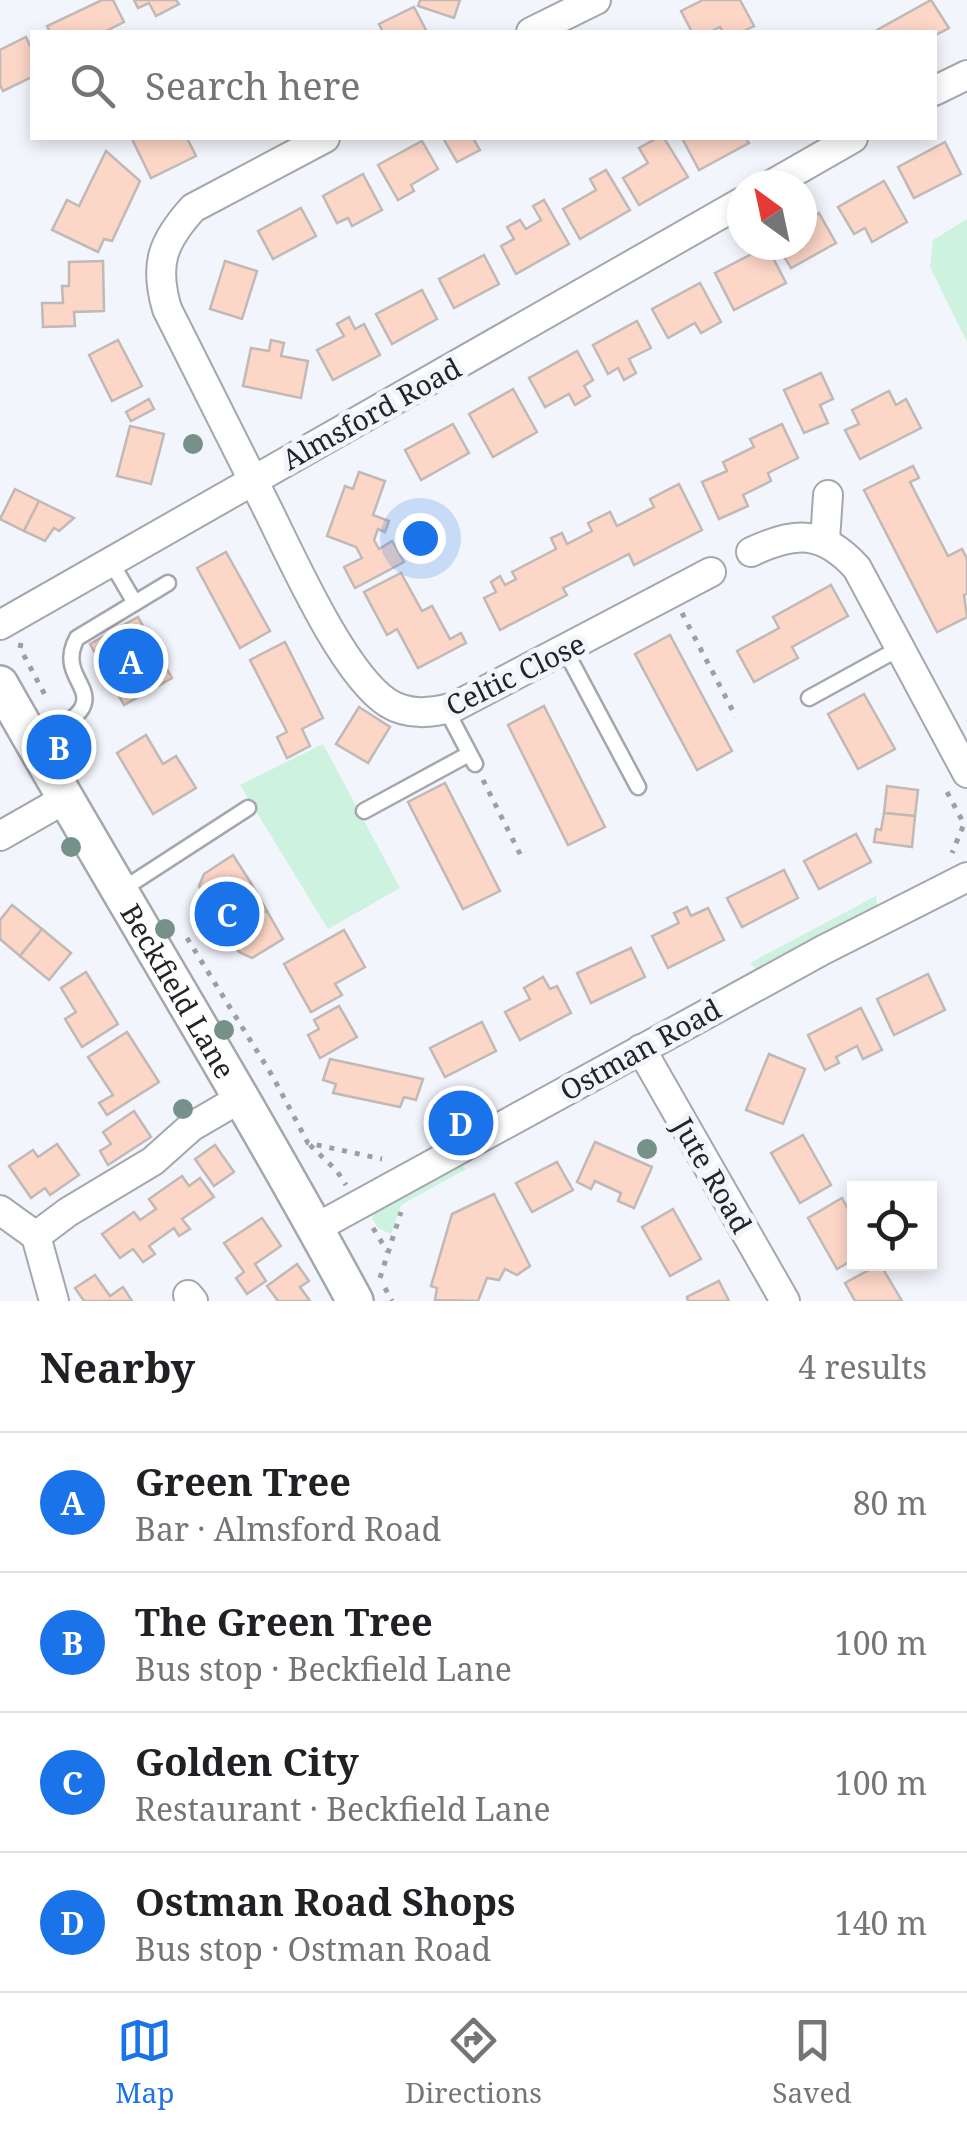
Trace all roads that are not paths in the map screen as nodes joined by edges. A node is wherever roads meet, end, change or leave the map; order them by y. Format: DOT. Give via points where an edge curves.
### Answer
graph roads {
  1 [pos="596,0"];
  2 [pos="541,18"];
  3 [pos="967,75"];
  4 [pos="937,90"];
  5 [pos="321,140"];
  6 [pos="850,140"];
  7 [pos="797,170"];
  8 [pos="727,211"];
  9 [pos="252,480"];
  10 [pos="828,496"];
  11 [pos="825,540"];
  12 [pos="750,552"];
  13 [pos="111,562"];
  14 [pos="711,572"];
  15 [pos="168,582"];
  16 [pos="136,603"];
  17 [pos="6,621"];
  18 [pos="900,648"];
  19 [pos="566,652"];
  20 [pos="0,684"];
  21 [pos="809,698"];
  22 [pos="446,710"];
  23 [pos="47,733"];
  24 [pos="967,772"];
  25 [pos="638,788"];
  26 [pos="65,799"];
  27 [pos="248,808"];
  28 [pos="364,811"];
  29 [pos="0,836"];
  30 [pos="967,878"];
  31 [pos="120,891"];
  32 [pos="641,1048"];
  33 [pos="241,1098"];
  34 [pos="0,1210"];
  35 [pos="316,1228"];
  36 [pos="36,1236"];
  37 [pos="54,1301"];
  38 [pos="355,1301"];
  39 [pos="786,1301"];
  1 -- 2 [label="street"];
  3 -- 4 [label="street"];
  5 -- 9 [label="street, Celtic Close" via="193,208 165,247 160,267 166,309"];
  6 -- 7 [label="street"];
  8 -- 9 [label="street, Almsford Road"];
  9 -- 13 [label="street, Almsford Road"];
  9 -- 22 [label="street, Celtic Close" via="353,668 390,704 413,712"];
  10 -- 11 [label="street"];
  11 -- 12 [label="street" via="787,538"];
  11 -- 18 [label="street" via="857,568"];
  13 -- 16 [label="lane"];
  13 -- 17 [label="street, Almsford Road"];
  14 -- 19 [label="street, Celtic Close"];
  15 -- 16 [label="lane"];
  16 -- 23 [label="lane" via="77,638 69,663 83,706"];
  18 -- 21 [label="lane"];
  18 -- 24 [label="street"];
  19 -- 22 [label="street, Celtic Close"];
  19 -- 25 [label="lane"];
  20 -- 23 [label="street, Beckfield Lane"];
  22 -- 28 [label="lane" via="472,759"];
  23 -- 26 [label="street, Beckfield Lane"];
  26 -- 29 [label="street"];
  26 -- 31 [label="street, Beckfield Lane"];
  27 -- 31 [label="lane"];
  30 -- 32 [label="street, Ostman Road"];
  31 -- 33 [label="street, Beckfield Lane"];
  32 -- 35 [label="street, Ostman Road"];
  32 -- 39 [label="street, Jute Road"];
  33 -- 35 [label="street, Beckfield Lane"];
  33 -- 36 [label="street"];
  34 -- 36 [label="street"];
  35 -- 38 [label="street, Beckfield Lane"];
  36 -- 37 [label="street"];
}
